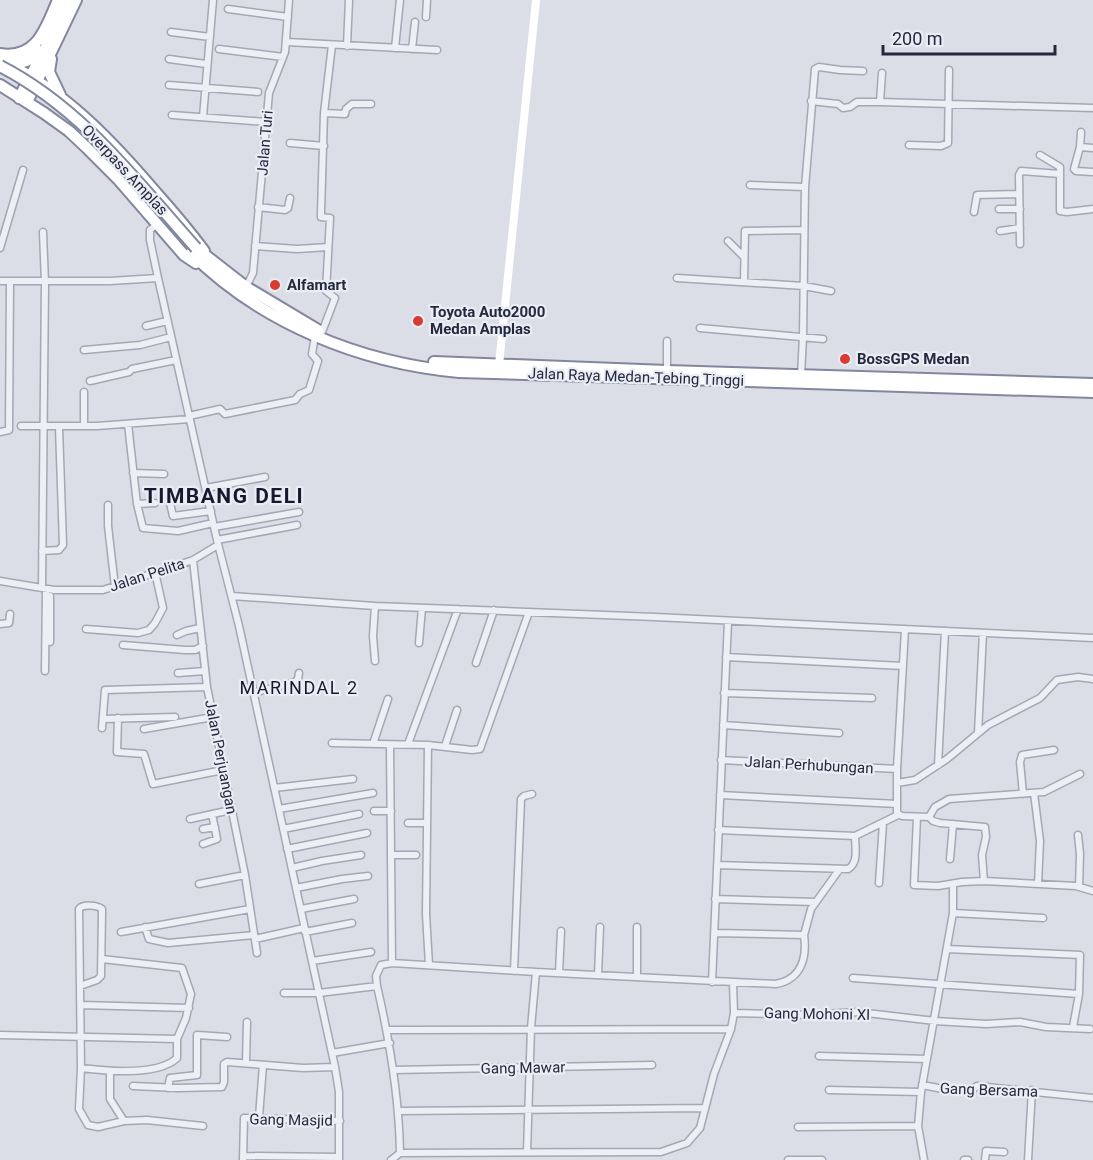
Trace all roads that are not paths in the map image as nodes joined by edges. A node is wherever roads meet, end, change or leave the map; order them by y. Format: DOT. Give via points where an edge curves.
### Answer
graph roads {
  1 [pos="58,0"];
  2 [pos="68,0"];
  3 [pos="76,0"];
  4 [pos="213,0"];
  5 [pos="289,0"];
  6 [pos="349,0"];
  7 [pos="400,0"];
  8 [pos="427,0"];
  9 [pos="536,0"];
  10 [pos="228,9"];
  11 [pos="288,17"];
  12 [pos="426,17"];
  13 [pos="415,22"];
  14 [pos="171,32"];
  15 [pos="53,33"];
  16 [pos="210,37"];
  17 [pos="287,42"];
  18 [pos="332,45"];
  19 [pos="347,46"];
  20 [pos="54,48"];
  21 [pos="219,48"];
  22 [pos="395,48"];
  23 [pos="412,49"];
  24 [pos="437,50"];
  25 [pos="283,57"];
  26 [pos="169,59"];
  27 [pos="1,60"];
  28 [pos="206,64"];
  29 [pos="863,70"];
  30 [pos="949,70"];
  31 [pos="882,72"];
  32 [pos="0,74"];
  33 [pos="33,79"];
  34 [pos="169,85"];
  35 [pos="0,87"];
  36 [pos="206,88"];
  37 [pos="258,92"];
  38 [pos="19,98"];
  39 [pos="61,98"];
  40 [pos="811,101"];
  41 [pos="880,102"];
  42 [pos="371,104"];
  43 [pos="949,104"];
  44 [pos="1093,108"];
  45 [pos="324,113"];
  46 [pos="172,115"];
  47 [pos="203,117"];
  48 [pos="266,122"];
  49 [pos="1082,132"];
  50 [pos="290,143"];
  51 [pos="909,145"];
  52 [pos="324,146"];
  53 [pos="1080,147"];
  54 [pos="1093,148"];
  55 [pos="1040,155"];
  56 [pos="23,170"];
  57 [pos="1093,172"];
  58 [pos="1060,174"];
  59 [pos="750,185"];
  60 [pos="805,188"];
  61 [pos="1019,194"];
  62 [pos="291,198"];
  63 [pos="258,207"];
  64 [pos="999,209"];
  65 [pos="1020,209"];
  66 [pos="1093,209"];
  67 [pos="974,212"];
  68 [pos="156,225"];
  69 [pos="1020,228"];
  70 [pos="804,230"];
  71 [pos="43,231"];
  72 [pos="1000,231"];
  73 [pos="728,241"];
  74 [pos="1020,244"];
  75 [pos="255,246"];
  76 [pos="328,247"];
  77 [pos="0,248"];
  78 [pos="194,250"];
  79 [pos="744,257"];
  80 [pos="209,265"];
  81 [pos="158,278"];
  82 [pos="677,278"];
  83 [pos="0,281"];
  84 [pos="10,282"];
  85 [pos="744,282"];
  86 [pos="45,283"];
  87 [pos="804,286"];
  88 [pos="246,287"];
  89 [pos="831,291"];
  90 [pos="167,321"];
  91 [pos="146,326"];
  92 [pos="700,328"];
  93 [pos="319,334"];
  94 [pos="171,337"];
  95 [pos="803,337"];
  96 [pos="823,339"];
  97 [pos="667,341"];
  98 [pos="84,350"];
  99 [pos="176,360"];
  100 [pos="499,365"];
  101 [pos="667,371"];
  102 [pos="801,375"];
  103 [pos="90,381"];
  104 [pos="1093,384"];
  105 [pos="84,392"];
  106 [pos="1093,392"];
  107 [pos="190,417"];
  108 [pos="128,424"];
  109 [pos="21,426"];
  110 [pos="44,426"];
  111 [pos="84,426"];
  112 [pos="59,427"];
  113 [pos="0,432"];
  114 [pos="133,474"];
  115 [pos="164,474"];
  116 [pos="265,477"];
  117 [pos="206,488"];
  118 [pos="169,499"];
  119 [pos="155,503"];
  120 [pos="137,504"];
  121 [pos="108,505"];
  122 [pos="211,511"];
  123 [pos="300,512"];
  124 [pos="214,525"];
  125 [pos="297,525"];
  126 [pos="217,543"];
  127 [pos="42,550"];
  128 [pos="193,560"];
  129 [pos="155,572"];
  130 [pos="0,581"];
  131 [pos="115,587"];
  132 [pos="46,589"];
  133 [pos="232,596"];
  134 [pos="375,606"];
  135 [pos="422,608"];
  136 [pos="458,609"];
  137 [pos="494,610"];
  138 [pos="529,612"];
  139 [pos="10,614"];
  140 [pos="728,621"];
  141 [pos="0,624"];
  142 [pos="200,628"];
  143 [pos="86,629"];
  144 [pos="905,629"];
  145 [pos="945,631"];
  146 [pos="983,633"];
  147 [pos="177,635"];
  148 [pos="1093,638"];
  149 [pos="50,642"];
  150 [pos="419,643"];
  151 [pos="123,645"];
  152 [pos="203,646"];
  153 [pos="726,657"];
  154 [pos="375,661"];
  155 [pos="476,663"];
  156 [pos="903,666"];
  157 [pos="45,671"];
  158 [pos="206,671"];
  159 [pos="178,673"];
  160 [pos="299,673"];
  161 [pos="1093,679"];
  162 [pos="207,687"];
  163 [pos="253,693"];
  164 [pos="724,693"];
  165 [pos="873,698"];
  166 [pos="388,699"];
  167 [pos="457,710"];
  168 [pos="157,717"];
  169 [pos="175,717"];
  170 [pos="213,717"];
  171 [pos="118,718"];
  172 [pos="103,719"];
  173 [pos="723,725"];
  174 [pos="102,728"];
  175 [pos="159,728"];
  176 [pos="144,729"];
  177 [pos="839,733"];
  178 [pos="978,733"];
  179 [pos="332,743"];
  180 [pos="373,744"];
  181 [pos="408,744"];
  182 [pos="390,745"];
  183 [pos="428,745"];
  184 [pos="445,746"];
  185 [pos="1054,750"];
  186 [pos="721,760"];
  187 [pos="938,765"];
  188 [pos="897,769"];
  189 [pos="223,770"];
  190 [pos="1080,774"];
  191 [pos="353,779"];
  192 [pos="897,783"];
  193 [pos="274,788"];
  194 [pos="1034,793"];
  195 [pos="373,794"];
  196 [pos="532,794"];
  197 [pos="1023,794"];
  198 [pos="720,795"];
  199 [pos="897,804"];
  200 [pos="231,810"];
  201 [pos="279,810"];
  202 [pos="391,811"];
  203 [pos="374,812"];
  204 [pos="212,814"];
  205 [pos="359,814"];
  206 [pos="898,814"];
  207 [pos="929,816"];
  208 [pos="917,817"];
  209 [pos="190,819"];
  210 [pos="408,823"];
  211 [pos="426,823"];
  212 [pos="883,823"];
  213 [pos="953,824"];
  214 [pos="215,827"];
  215 [pos="203,829"];
  216 [pos="283,829"];
  217 [pos="718,830"];
  218 [pos="367,833"];
  219 [pos="1078,835"];
  220 [pos="855,836"];
  221 [pos="202,844"];
  222 [pos="287,849"];
  223 [pos="361,855"];
  224 [pos="392,855"];
  225 [pos="416,855"];
  226 [pos="950,859"];
  227 [pos="717,865"];
  228 [pos="292,868"];
  229 [pos="839,870"];
  230 [pos="245,875"];
  231 [pos="368,876"];
  232 [pos="984,881"];
  233 [pos="879,883"];
  234 [pos="199,884"];
  235 [pos="953,884"];
  236 [pos="1038,884"];
  237 [pos="1079,886"];
  238 [pos="296,888"];
  239 [pos="1093,891"];
  240 [pos="354,899"];
  241 [pos="715,899"];
  242 [pos="816,902"];
  243 [pos="250,909"];
  244 [pos="301,909"];
  245 [pos="953,913"];
  246 [pos="1043,918"];
  247 [pos="352,923"];
  248 [pos="145,927"];
  249 [pos="600,927"];
  250 [pos="637,927"];
  251 [pos="305,930"];
  252 [pos="561,930"];
  253 [pos="121,932"];
  254 [pos="715,933"];
  255 [pos="804,935"];
  256 [pos="254,937"];
  257 [pos="947,949"];
  258 [pos="371,952"];
  259 [pos="257,953"];
  260 [pos="102,959"];
  261 [pos="312,962"];
  262 [pos="392,963"];
  263 [pos="429,965"];
  264 [pos="514,971"];
  265 [pos="536,972"];
  266 [pos="559,973"];
  267 [pos="597,975"];
  268 [pos="637,977"];
  269 [pos="852,978"];
  270 [pos="712,982"];
  271 [pos="734,983"];
  272 [pos="941,984"];
  273 [pos="80,986"];
  274 [pos="377,986"];
  275 [pos="284,993"];
  276 [pos="319,993"];
  277 [pos="1079,994"];
  278 [pos="81,1005"];
  279 [pos="189,1008"];
  280 [pos="734,1013"];
  281 [pos="935,1021"];
  282 [pos="247,1022"];
  283 [pos="1073,1027"];
  284 [pos="531,1028"];
  285 [pos="731,1029"];
  286 [pos="1090,1029"];
  287 [pos="387,1030"];
  288 [pos="0,1035"];
  289 [pos="227,1037"];
  290 [pos="82,1038"];
  291 [pos="177,1039"];
  292 [pos="390,1042"];
  293 [pos="332,1053"];
  294 [pos="819,1056"];
  295 [pos="927,1059"];
  296 [pos="246,1063"];
  297 [pos="263,1065"];
  298 [pos="652,1065"];
  299 [pos="335,1067"];
  300 [pos="81,1068"];
  301 [pos="530,1068"];
  302 [pos="394,1070"];
  303 [pos="110,1072"];
  304 [pos="133,1086"];
  305 [pos="168,1088"];
  306 [pos="921,1088"];
  307 [pos="829,1090"];
  308 [pos="1032,1090"];
  309 [pos="1093,1098"];
  310 [pos="704,1108"];
  311 [pos="528,1110"];
  312 [pos="399,1111"];
  313 [pos="259,1117"];
  314 [pos="124,1120"];
  315 [pos="340,1121"];
  316 [pos="204,1126"];
  317 [pos="918,1126"];
  318 [pos="798,1127"];
  319 [pos="527,1152"];
  320 [pos="661,1152"];
  321 [pos="1004,1152"];
  322 [pos="400,1153"];
  323 [pos="243,1158"];
  324 [pos="339,1158"];
  325 [pos="391,1160"];
  326 [pos="661,1160"];
  327 [pos="788,1160"];
  328 [pos="822,1160"];
  329 [pos="924,1160"];
  330 [pos="985,1160"];
  331 [pos="1028,1160"];
  1 -- 27 [label="highway" via="32,48"];
  2 -- 15 [label="highway"];
  3 -- 20 [label="highway"];
  4 -- 16 [label="street"];
  5 -- 11 [label="street, Jalan Turi"];
  6 -- 19 [label="street"];
  7 -- 22 [label="street"];
  8 -- 12 [label="street"];
  9 -- 100 [label="street"];
  10 -- 11 [label="street"];
  11 -- 17 [label="street, Jalan Turi"];
  13 -- 23 [label="street"];
  14 -- 16 [label="street"];
  15 -- 27 [label="highway" via="30,60"];
  15 -- 33 [label="highway"];
  16 -- 28 [label="street"];
  17 -- 18 [label="street"];
  17 -- 25 [label="street, Jalan Turi"];
  18 -- 19 [label="street"];
  18 -- 45 [label="street"];
  19 -- 22 [label="street"];
  20 -- 33 [label="highway"];
  20 -- 39 [label="highway" via="49,72"];
  21 -- 25 [label="street"];
  22 -- 23 [label="street"];
  23 -- 24 [label="street"];
  25 -- 48 [label="street, Jalan Turi" via="272,83"];
  26 -- 28 [label="street"];
  27 -- 33 [label="highway"];
  27 -- 78 [label="highway, Overpass Amplas, bridge" via="74,115 126,167"];
  28 -- 36 [label="street"];
  29 -- 40 [label="street" via="816,67"];
  30 -- 43 [label="street"];
  31 -- 41 [label="street"];
  32 -- 78 [label="highway, Overpass Amplas" via="69,121"];
  33 -- 38 [label="highway"];
  33 -- 39 [label="highway"];
  34 -- 36 [label="street"];
  35 -- 38 [label="highway"];
  36 -- 37 [label="street"];
  36 -- 47 [label="street"];
  38 -- 68 [label="highway" via="69,131 118,179"];
  39 -- 80 [label="highway" via="110,140 193,236"];
  40 -- 41 [label="street" via="843,108 857,102"];
  40 -- 60 [label="street"];
  41 -- 43 [label="street"];
  42 -- 45 [label="street" via="352,104 345,114"];
  43 -- 44 [label="street"];
  43 -- 51 [label="street" via="947,144"];
  45 -- 52 [label="street"];
  46 -- 47 [label="street"];
  47 -- 48 [label="street"];
  48 -- 63 [label="street, Jalan Turi"];
  49 -- 53 [label="street"];
  50 -- 52 [label="street"];
  52 -- 76 [label="street" via="321,217 330,218"];
  53 -- 54 [label="street"];
  53 -- 57 [label="street" via="1074,170"];
  55 -- 58 [label="street" via="1060,167"];
  56 -- 77 [label="street"];
  58 -- 61 [label="street" via="1021,171"];
  58 -- 66 [label="street" via="1060,211"];
  59 -- 60 [label="street"];
  60 -- 70 [label="street"];
  61 -- 65 [label="street"];
  61 -- 67 [label="street" via="977,195"];
  62 -- 63 [label="street" via="285,210"];
  63 -- 75 [label="street, Jalan Turi"];
  64 -- 65 [label="street"];
  65 -- 69 [label="street"];
  68 -- 80 [label="highway" via="191,261"];
  68 -- 81 [label="street" via="149,235"];
  69 -- 72 [label="street"];
  69 -- 74 [label="street"];
  70 -- 79 [label="street" via="746,230"];
  70 -- 87 [label="street"];
  71 -- 86 [label="street"];
  73 -- 79 [label="street"];
  75 -- 76 [label="street"];
  75 -- 88 [label="street, Jalan Turi" via="253,273"];
  76 -- 93 [label="street" via="326,291 335,298"];
  78 -- 80 [label="highway, Overpass Amplas"];
  79 -- 85 [label="street"];
  80 -- 88 [label="highway, Jalan Raya Medan-Tebing Tinggi"];
  80 -- 93 [label="highway, Jalan Raya Medan-Tebing Tinggi" via="264,309"];
  81 -- 86 [label="street"];
  81 -- 90 [label="street"];
  82 -- 85 [label="street"];
  83 -- 84 [label="street"];
  84 -- 86 [label="street"];
  84 -- 113 [label="street" via="9,430"];
  85 -- 87 [label="street"];
  86 -- 110 [label="street"];
  87 -- 89 [label="street"];
  87 -- 95 [label="street"];
  88 -- 93 [label="highway, Jalan Raya Medan-Tebing Tinggi"];
  90 -- 91 [label="street"];
  90 -- 94 [label="street"];
  92 -- 95 [label="street"];
  93 -- 100 [label="highway, Jalan Raya Medan-Tebing Tinggi" via="410,359"];
  93 -- 106 [label="highway, Jalan Raya Medan-Tebing Tinggi" via="393,362 459,372"];
  93 -- 107 [label="street" via="312,354 318,361 309,390 295,400 228,414 220,409"];
  94 -- 98 [label="street"];
  94 -- 99 [label="street"];
  95 -- 96 [label="street"];
  95 -- 102 [label="street"];
  97 -- 101 [label="street"];
  99 -- 103 [label="street"];
  99 -- 107 [label="street"];
  100 -- 101 [label="highway, Jalan Raya Medan-Tebing Tinggi"];
  101 -- 102 [label="highway, Jalan Raya Medan-Tebing Tinggi"];
  102 -- 104 [label="highway, Jalan Raya Medan-Tebing Tinggi"];
  105 -- 111 [label="street"];
  107 -- 108 [label="street"];
  107 -- 117 [label="street"];
  108 -- 111 [label="street"];
  108 -- 114 [label="street"];
  109 -- 110 [label="street"];
  110 -- 112 [label="street"];
  110 -- 127 [label="street"];
  111 -- 112 [label="street"];
  112 -- 127 [label="street" via="63,545 59,550"];
  114 -- 115 [label="street"];
  114 -- 120 [label="street"];
  116 -- 117 [label="street"];
  117 -- 122 [label="street"];
  118 -- 122 [label="street" via="173,516"];
  119 -- 120 [label="street"];
  120 -- 124 [label="street" via="140,522 146,529 178,531"];
  121 -- 131 [label="street"];
  122 -- 124 [label="street"];
  123 -- 124 [label="street"];
  124 -- 126 [label="street"];
  125 -- 126 [label="street"];
  126 -- 128 [label="street, Jalan Pelita"];
  126 -- 133 [label="street"];
  127 -- 132 [label="street"];
  128 -- 129 [label="street, Jalan Pelita"];
  128 -- 142 [label="street, Jalan Perjuangan"];
  129 -- 131 [label="street, Jalan Pelita"];
  129 -- 143 [label="street" via="163,608 149,630 138,633"];
  130 -- 132 [label="street, Jalan Pelita"];
  131 -- 132 [label="street, Jalan Pelita" via="95,591"];
  132 -- 149 [label="street"];
  132 -- 157 [label="street"];
  133 -- 134 [label="street"];
  133 -- 163 [label="street"];
  134 -- 135 [label="street"];
  134 -- 154 [label="street"];
  135 -- 136 [label="street"];
  135 -- 150 [label="street"];
  136 -- 137 [label="street"];
  136 -- 181 [label="street"];
  137 -- 138 [label="street"];
  137 -- 155 [label="street"];
  138 -- 140 [label="street"];
  138 -- 184 [label="street" via="481,747 472,750"];
  139 -- 141 [label="street" via="9,623"];
  140 -- 144 [label="street"];
  140 -- 153 [label="street"];
  142 -- 147 [label="street"];
  142 -- 152 [label="street, Jalan Perjuangan"];
  144 -- 145 [label="street"];
  144 -- 156 [label="street"];
  145 -- 146 [label="street"];
  145 -- 187 [label="street"];
  146 -- 148 [label="street"];
  146 -- 178 [label="street"];
  151 -- 152 [label="street" via="185,651"];
  152 -- 158 [label="street, Jalan Perjuangan"];
  153 -- 156 [label="street"];
  153 -- 164 [label="street"];
  156 -- 188 [label="street"];
  158 -- 159 [label="street"];
  158 -- 162 [label="street, Jalan Perjuangan"];
  160 -- 163 [label="street" via="295,682"];
  161 -- 178 [label="street" via="1062,678 1040,698"];
  162 -- 170 [label="street, Jalan Perjuangan"];
  162 -- 172 [label="street" via="105,690"];
  163 -- 193 [label="street"];
  164 -- 165 [label="street"];
  164 -- 173 [label="street"];
  166 -- 180 [label="street"];
  167 -- 184 [label="street"];
  168 -- 169 [label="street"];
  168 -- 171 [label="street"];
  168 -- 175 [label="street"];
  170 -- 175 [label="street"];
  170 -- 189 [label="street, Jalan Perjuangan"];
  171 -- 172 [label="street"];
  171 -- 189 [label="street" via="117,751 144,754 153,784"];
  172 -- 174 [label="street"];
  173 -- 177 [label="street"];
  173 -- 186 [label="street"];
  175 -- 176 [label="street"];
  178 -- 187 [label="street"];
  179 -- 180 [label="street"];
  180 -- 182 [label="street"];
  181 -- 182 [label="street"];
  181 -- 183 [label="street"];
  182 -- 202 [label="street"];
  183 -- 184 [label="street"];
  183 -- 211 [label="street"];
  185 -- 197 [label="street" via="1022,755"];
  186 -- 188 [label="street, Jalan Perhubungan"];
  186 -- 198 [label="street"];
  187 -- 192 [label="street" via="915,780"];
  188 -- 192 [label="street"];
  189 -- 200 [label="street, Jalan Perjuangan"];
  190 -- 194 [label="street"];
  191 -- 193 [label="street"];
  192 -- 199 [label="street"];
  193 -- 201 [label="street"];
  194 -- 197 [label="street"];
  194 -- 236 [label="street" via="1040,841"];
  195 -- 201 [label="street"];
  196 -- 264 [label="street" via="522,797 520,805"];
  197 -- 207 [label="street" via="948,799"];
  198 -- 199 [label="street"];
  198 -- 217 [label="street"];
  199 -- 206 [label="street"];
  200 -- 204 [label="street"];
  200 -- 230 [label="street, Jalan Perjuangan"];
  201 -- 216 [label="street"];
  202 -- 203 [label="street"];
  202 -- 224 [label="street"];
  204 -- 209 [label="street"];
  204 -- 214 [label="street"];
  205 -- 216 [label="street"];
  206 -- 208 [label="street"];
  206 -- 212 [label="street"];
  207 -- 208 [label="street"];
  207 -- 213 [label="street" via="936,822"];
  208 -- 235 [label="street" via="914,885"];
  210 -- 211 [label="street"];
  211 -- 263 [label="street"];
  212 -- 220 [label="street"];
  212 -- 233 [label="street"];
  213 -- 226 [label="street"];
  213 -- 232 [label="street" via="986,828"];
  214 -- 215 [label="street"];
  214 -- 221 [label="street" via="217,839"];
  216 -- 222 [label="street"];
  217 -- 220 [label="street"];
  217 -- 227 [label="street"];
  218 -- 222 [label="street"];
  219 -- 237 [label="street"];
  220 -- 229 [label="street" via="853,866"];
  222 -- 228 [label="street"];
  223 -- 228 [label="street"];
  224 -- 225 [label="street"];
  224 -- 262 [label="street"];
  227 -- 229 [label="street"];
  227 -- 241 [label="street"];
  228 -- 238 [label="street"];
  229 -- 242 [label="street"];
  230 -- 234 [label="street"];
  230 -- 243 [label="street, Jalan Perjuangan"];
  231 -- 238 [label="street"];
  232 -- 235 [label="street"];
  232 -- 236 [label="street"];
  235 -- 245 [label="street"];
  236 -- 237 [label="street"];
  237 -- 239 [label="street"];
  238 -- 244 [label="street"];
  240 -- 244 [label="street"];
  241 -- 242 [label="street"];
  241 -- 254 [label="street"];
  242 -- 255 [label="street"];
  243 -- 248 [label="street"];
  243 -- 256 [label="street, Jalan Perjuangan"];
  244 -- 251 [label="street"];
  245 -- 246 [label="street"];
  245 -- 257 [label="street"];
  247 -- 251 [label="street"];
  248 -- 253 [label="street"];
  248 -- 256 [label="street" via="149,939 168,943"];
  249 -- 267 [label="street"];
  250 -- 268 [label="street"];
  251 -- 256 [label="street"];
  251 -- 261 [label="street"];
  252 -- 266 [label="street"];
  254 -- 255 [label="street"];
  254 -- 270 [label="street"];
  255 -- 271 [label="street" via="805,957 788,980 776,984"];
  256 -- 259 [label="street, Jalan Perjuangan"];
  257 -- 272 [label="street"];
  257 -- 277 [label="street" via="1080,955"];
  258 -- 261 [label="street"];
  260 -- 273 [label="street" via="99,978"];
  260 -- 273 [label="street" via="102,909 80,906"];
  260 -- 279 [label="street" via="181,967 191,988"];
  261 -- 276 [label="street"];
  262 -- 263 [label="street"];
  262 -- 274 [label="street" via="378,969"];
  263 -- 264 [label="street"];
  264 -- 265 [label="street"];
  265 -- 266 [label="street"];
  265 -- 284 [label="street"];
  266 -- 267 [label="street"];
  267 -- 268 [label="street"];
  268 -- 270 [label="street"];
  269 -- 272 [label="street"];
  270 -- 271 [label="street"];
  271 -- 280 [label="street"];
  272 -- 277 [label="street"];
  272 -- 281 [label="street"];
  273 -- 278 [label="street"];
  274 -- 276 [label="street"];
  274 -- 287 [label="street"];
  275 -- 276 [label="street"];
  276 -- 293 [label="street"];
  277 -- 283 [label="street"];
  278 -- 279 [label="street"];
  278 -- 290 [label="street"];
  279 -- 291 [label="street"];
  280 -- 281 [label="street, Gang Mohoni XI" via="858,1012"];
  280 -- 285 [label="street"];
  281 -- 283 [label="street, Gang Mohoni XI"];
  281 -- 295 [label="street"];
  282 -- 296 [label="street"];
  283 -- 286 [label="street, Gang Mohoni XI"];
  284 -- 285 [label="street"];
  284 -- 287 [label="street"];
  284 -- 301 [label="street"];
  285 -- 310 [label="street"];
  287 -- 292 [label="street"];
  288 -- 290 [label="street"];
  289 -- 305 [label="street" via="197,1035 197,1076 170,1078"];
  290 -- 291 [label="street"];
  290 -- 300 [label="street"];
  291 -- 303 [label="street" via="177,1058 169,1064"];
  292 -- 293 [label="street"];
  292 -- 302 [label="street"];
  293 -- 299 [label="street"];
  294 -- 295 [label="street"];
  295 -- 306 [label="street"];
  296 -- 297 [label="street"];
  296 -- 305 [label="street" via="224,1064 222,1087"];
  297 -- 299 [label="street"];
  297 -- 313 [label="street"];
  298 -- 301 [label="street, Gang Mawar"];
  299 -- 315 [label="street"];
  300 -- 303 [label="street"];
  300 -- 314 [label="street" via="79,1109 88,1125 98,1127"];
  301 -- 302 [label="street, Gang Mawar"];
  301 -- 311 [label="street"];
  302 -- 312 [label="street"];
  303 -- 314 [label="street" via="110,1099"];
  304 -- 305 [label="street"];
  306 -- 307 [label="street, Gang Bersama"];
  306 -- 308 [label="street, Gang Bersama"];
  306 -- 317 [label="street"];
  308 -- 309 [label="street, Gang Bersama"];
  308 -- 331 [label="street"];
  310 -- 311 [label="street"];
  310 -- 320 [label="street" via="700,1128 690,1140"];
  311 -- 312 [label="street"];
  311 -- 319 [label="street"];
  312 -- 322 [label="street"];
  313 -- 315 [label="street, Gang Masjid"];
  313 -- 323 [label="street, Gang Masjid" via="243,1119"];
  314 -- 316 [label="street"];
  315 -- 324 [label="street"];
  317 -- 318 [label="street"];
  317 -- 329 [label="street"];
  319 -- 320 [label="street"];
  319 -- 322 [label="street"];
  320 -- 326 [label="street"];
  321 -- 330 [label="street" via="986,1151"];
  322 -- 325 [label="street"];
  323 -- 324 [label="street"];
  327 -- 328 [label="street"];
}
